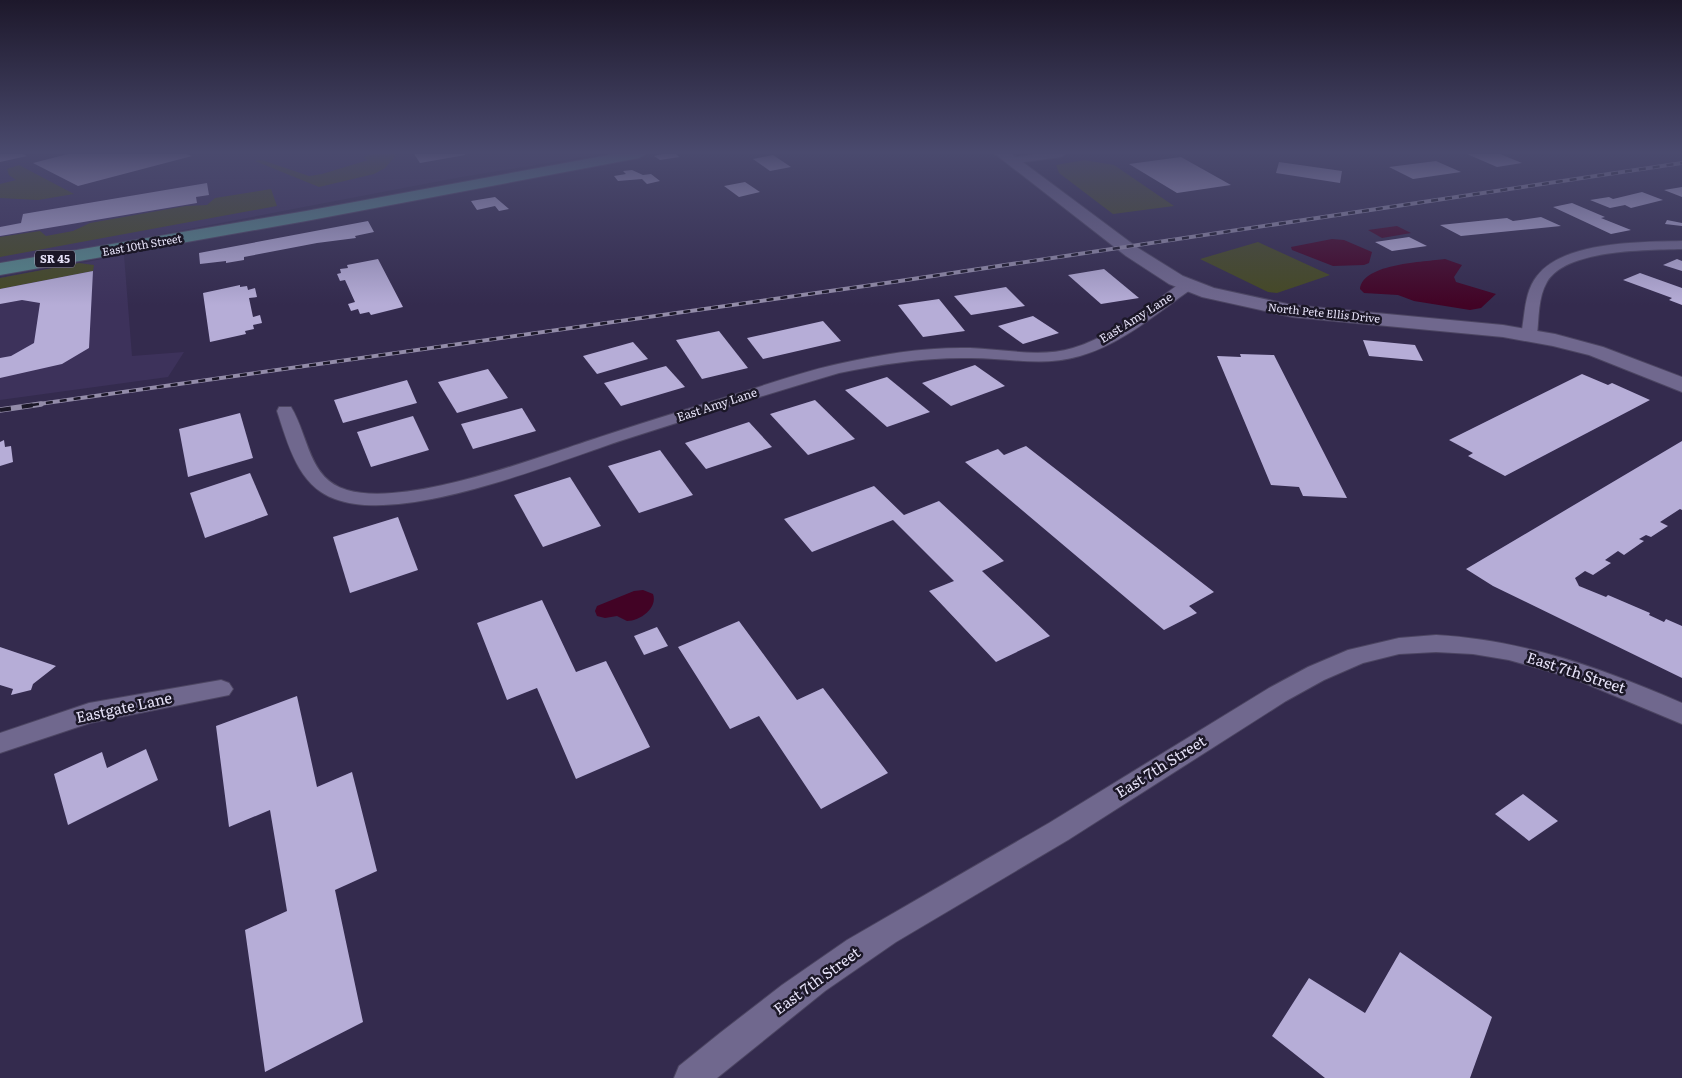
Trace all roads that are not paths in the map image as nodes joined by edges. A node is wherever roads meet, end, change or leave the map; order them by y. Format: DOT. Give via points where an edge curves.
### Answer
graph roads {
  1 [pos="369,204"];
  2 [pos="1069,204"];
  3 [pos="1682,245"];
  4 [pos="0,269"];
  5 [pos="1188,285"];
  6 [pos="1529,335"];
  7 [pos="1682,385"];
  8 [pos="285,411"];
  9 [pos="221,689"];
  10 [pos="1682,714"];
  11 [pos="0,743"];
  12 [pos="691,1078"];
  1 -- 4 [label="main road, East 10th Street / SR 45"];
  2 -- 5 [label="street, North Pete Ellis Drive" via="1132,252"];
  3 -- 6 [label="street" via="1600,251 1551,269 1542,278 1537,292"];
  5 -- 6 [label="street, North Pete Ellis Drive" via="1233,299 1283,309"];
  5 -- 8 [label="street, East Amy Lane" via="1120,331 1074,353 1042,357 970,353 891,357 836,369 487,478 406,498 373,500 342,496 322,485 309,472"];
  6 -- 7 [label="street, North Pete Ellis Drive" via="1596,351"];
  9 -- 11 [label="street, Eastgate Lane" via="89,713"];
  10 -- 12 [label="street, East 7th Street" via="1624,688 1538,657 1461,644 1399,646 1342,660 1284,690 1085,816 857,951"];
}
